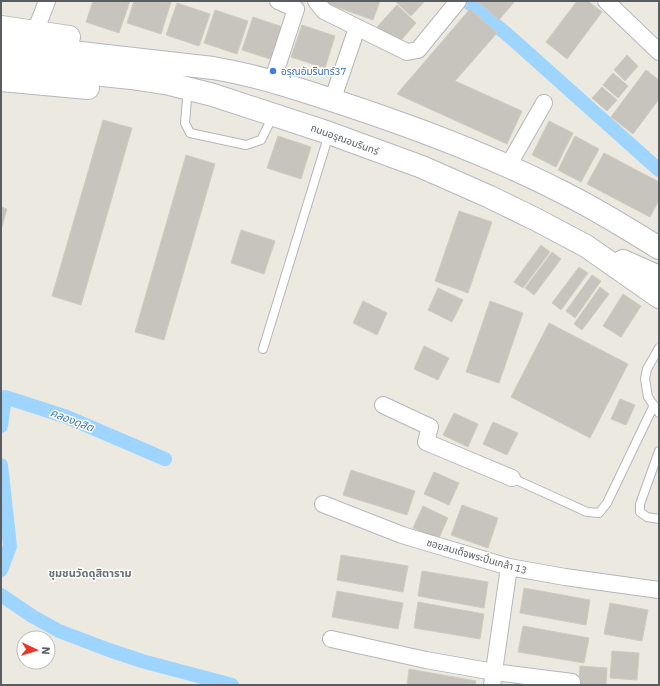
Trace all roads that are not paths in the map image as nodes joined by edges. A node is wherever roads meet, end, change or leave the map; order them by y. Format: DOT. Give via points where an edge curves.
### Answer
graph roads {
  1 [pos="47,1"];
  2 [pos="278,1"];
  3 [pos="316,1"];
  4 [pos="606,1"];
  5 [pos="457,2"];
  6 [pos="1,27"];
  7 [pos="358,28"];
  8 [pos="35,32"];
  9 [pos="659,52"];
  10 [pos="6,60"];
  11 [pos="242,73"];
  12 [pos="272,82"];
  13 [pos="187,99"];
  14 [pos="332,101"];
  15 [pos="544,103"];
  16 [pos="268,113"];
  17 [pos="329,133"];
  18 [pos="508,166"];
  19 [pos="586,246"];
  20 [pos="659,248"];
  21 [pos="659,276"];
  22 [pos="659,297"];
  23 [pos="659,348"];
  24 [pos="263,349"];
  25 [pos="382,405"];
  26 [pos="654,405"];
  27 [pos="659,413"];
  28 [pos="659,451"];
  29 [pos="512,478"];
  30 [pos="323,504"];
  31 [pos="659,519"];
  32 [pos="509,567"];
  33 [pos="659,590"];
  34 [pos="331,639"];
  35 [pos="493,678"];
  36 [pos="572,682"];
  1 -- 8 [label="street"];
  2 -- 12 [label="street" via="296,9"];
  3 -- 7 [label="street" via="324,11"];
  4 -- 9 [label="street"];
  5 -- 7 [label="street" via="418,50 407,52"];
  6 -- 8 [label="main road"];
  7 -- 14 [label="street"];
  8 -- 11 [label="main road" via="168,51"];
  10 -- 11 [label="main road" via="213,68"];
  10 -- 13 [label="main road"];
  10 -- 16 [label="main road, ถนนอรุณอมรินทร์" via="170,84"];
  11 -- 12 [label="main road"];
  12 -- 14 [label="main road"];
  13 -- 16 [label="main road"];
  13 -- 16 [label="lane" via="185,123 190,132 246,145 261,140"];
  14 -- 18 [label="main road" via="449,141"];
  15 -- 18 [label="street"];
  16 -- 17 [label="main road, ถนนอรุณอมรินทร์"];
  17 -- 19 [label="main road, ถนนอรุณอมรินทร์" via="422,167 490,197"];
  17 -- 24 [label="lane"];
  18 -- 20 [label="main road" via="562,192"];
  19 -- 21 [label="main road"];
  19 -- 22 [label="main road, ถนนอรุณอมรินทร์"];
  23 -- 26 [label="lane" via="646,368 645,379 648,397"];
  25 -- 29 [label="street" via="430,427 426,442"];
  26 -- 27 [label="lane"];
  26 -- 29 [label="lane" via="607,503 599,512 587,512"];
  28 -- 31 [label="lane" via="640,504 640,512"];
  30 -- 32 [label="street, ซอยสมเด็จพระปิ่นเกล้า 13" via="402,534"];
  32 -- 33 [label="street, ซอยสมเด็จพระปิ่นเกล้า 13"];
  32 -- 35 [label="street"];
  34 -- 35 [label="street"];
  35 -- 36 [label="street"];
}
